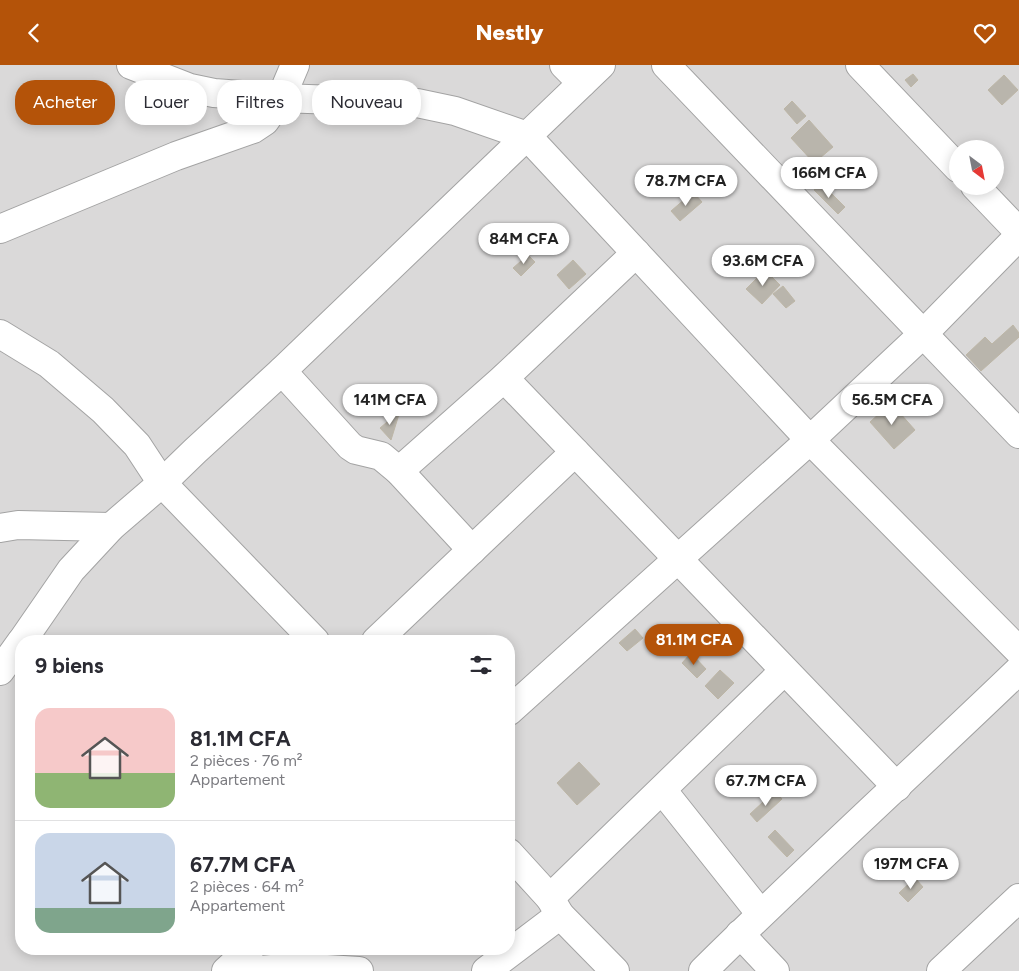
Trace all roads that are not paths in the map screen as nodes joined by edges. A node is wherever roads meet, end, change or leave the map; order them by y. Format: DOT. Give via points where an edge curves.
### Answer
graph roads {
  1 [pos="131,65"];
  2 [pos="295,65"];
  3 [pos="666,65"];
  4 [pos="860,65"];
  5 [pos="582,71"];
  6 [pos="289,80"];
  7 [pos="217,93"];
  8 [pos="302,100"];
  9 [pos="258,125"];
  10 [pos="527,136"];
  11 [pos="949,159"];
  12 [pos="983,195"];
  13 [pos="0,229"];
  14 [pos="1019,234"];
  15 [pos="636,253"];
  16 [pos="0,334"];
  17 [pos="924,334"];
  18 [pos="282,371"];
  19 [pos="504,378"];
  20 [pos="1019,434"];
  21 [pos="810,439"];
  22 [pos="575,452"];
  23 [pos="398,471"];
  24 [pos="162,483"];
  25 [pos="111,527"];
  26 [pos="0,528"];
  27 [pos="472,550"];
  28 [pos="678,560"];
  29 [pos="26,635"];
  30 [pos="309,635"];
  31 [pos="382,635"];
  32 [pos="15,650"];
  33 [pos="1019,651"];
  34 [pos="1019,670"];
  35 [pos="0,671"];
  36 [pos="784,671"];
  37 [pos="515,706"];
  38 [pos="896,787"];
  39 [pos="663,791"];
  40 [pos="515,860"];
  41 [pos="1019,898"];
  42 [pos="555,906"];
  43 [pos="760,913"];
  44 [pos="740,934"];
  45 [pos="515,944"];
  46 [pos="243,955"];
  47 [pos="503,955"];
  48 [pos="226,971"];
  49 [pos="250,971"];
  50 [pos="358,971"];
  51 [pos="486,971"];
  52 [pos="614,971"];
  53 [pos="703,971"];
  54 [pos="775,971"];
  55 [pos="941,971"];
  1 -- 7 [label="street" via="190,88"];
  2 -- 6 [label="street"];
  3 -- 17 [label="street"];
  4 -- 11 [label="street"];
  5 -- 10 [label="street"];
  8 -- 10 [label="street" via="417,103 455,111"];
  9 -- 13 [label="street"];
  10 -- 15 [label="street"];
  10 -- 18 [label="street"];
  12 -- 14 [label="street"];
  14 -- 17 [label="street"];
  15 -- 19 [label="street"];
  15 -- 21 [label="street"];
  16 -- 24 [label="street" via="49,364 103,410 137,445"];
  17 -- 20 [label="street"];
  17 -- 21 [label="street"];
  18 -- 23 [label="street" via="350,446 381,456"];
  18 -- 24 [label="street"];
  19 -- 22 [label="street"];
  19 -- 23 [label="street"];
  21 -- 28 [label="street"];
  21 -- 33 [label="street"];
  22 -- 27 [label="street"];
  22 -- 28 [label="street"];
  23 -- 27 [label="street"];
  24 -- 25 [label="street"];
  24 -- 30 [label="street"];
  25 -- 26 [label="street" via="18,525"];
  25 -- 29 [label="street" via="71,571"];
  27 -- 31 [label="street"];
  28 -- 36 [label="street"];
  28 -- 37 [label="street"];
  32 -- 35 [label="street"];
  34 -- 38 [label="street"];
  36 -- 38 [label="street"];
  36 -- 39 [label="street"];
  38 -- 43 [label="street"];
  39 -- 42 [label="street"];
  39 -- 43 [label="street"];
  40 -- 42 [label="street"];
  41 -- 55 [label="street"];
  42 -- 45 [label="street"];
  42 -- 52 [label="street"];
  43 -- 44 [label="street"];
  44 -- 53 [label="street"];
  44 -- 54 [label="street"];
  46 -- 48 [label="street"];
  47 -- 51 [label="street"];
  49 -- 50 [label="street" via="294,967"];
}
